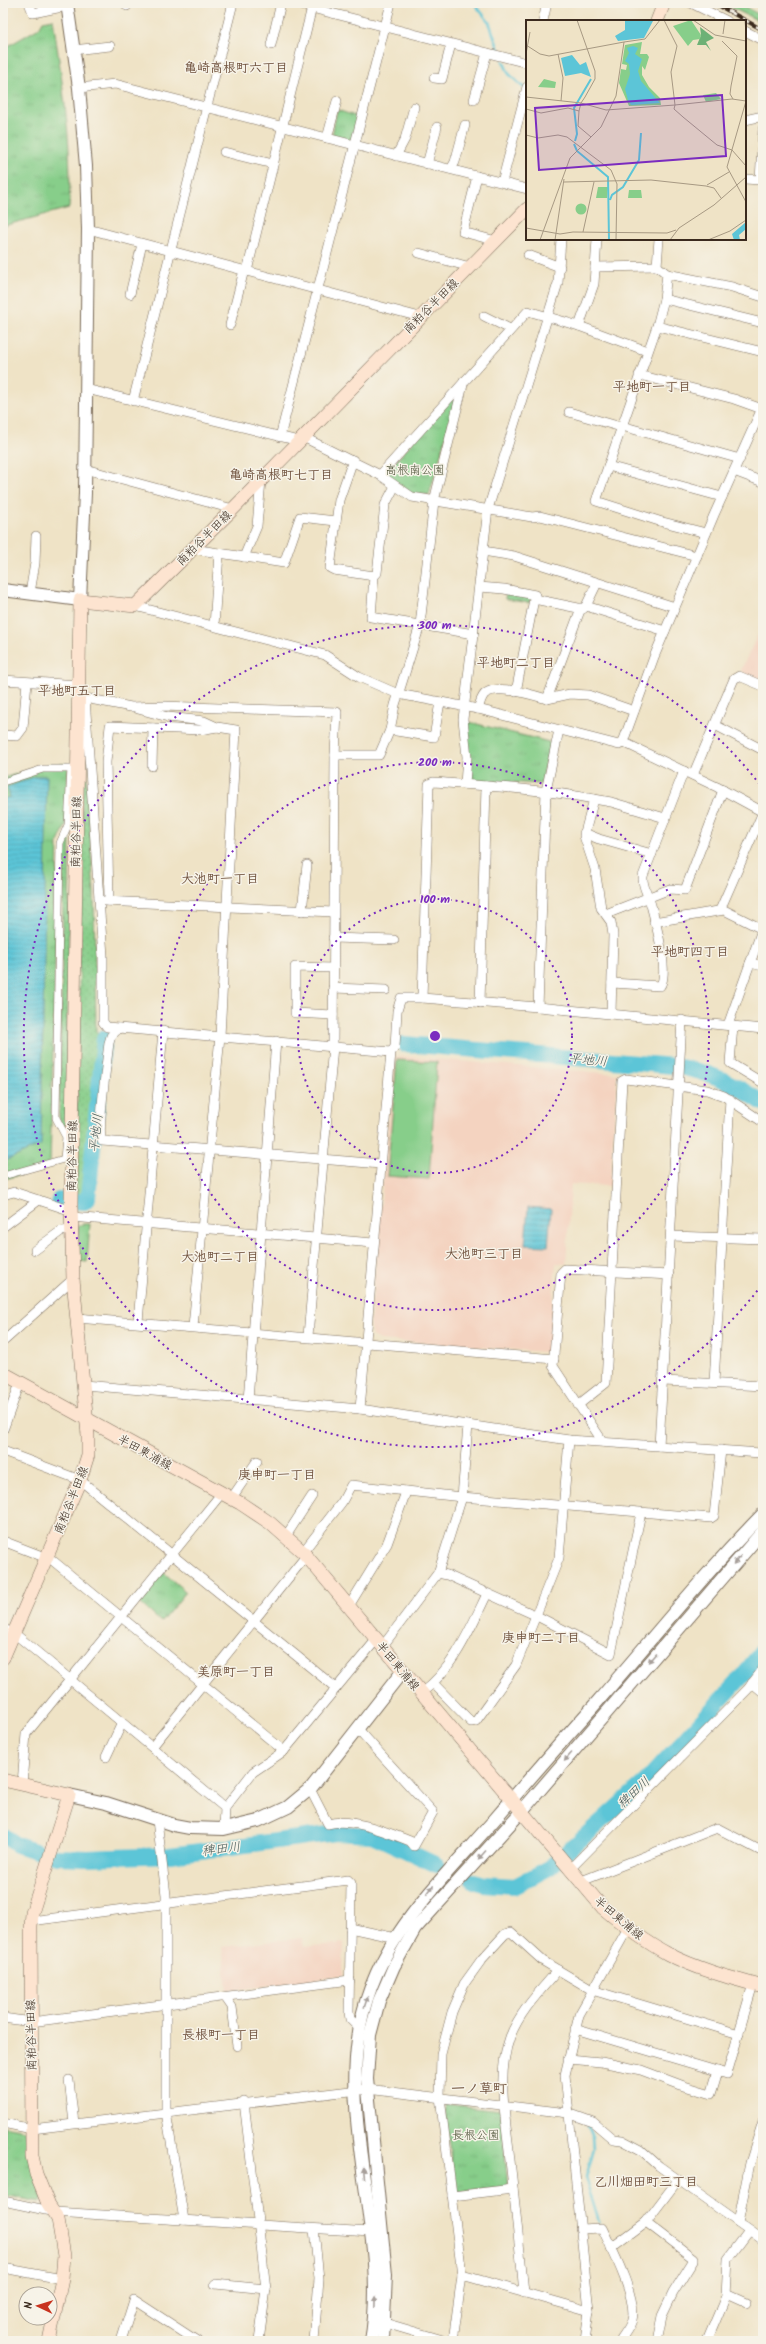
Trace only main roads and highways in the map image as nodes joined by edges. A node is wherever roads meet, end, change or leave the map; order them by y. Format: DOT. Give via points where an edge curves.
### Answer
graph roads {
  1 [pos="664,3"];
  2 [pos="657,20"];
  3 [pos="526,211"];
  4 [pos="3,1373"];
  5 [pos="86,1419"];
  6 [pos="8,1631"];
  7 [pos="3,1658"];
  8 [pos="3,1780"];
  9 [pos="758,1986"];
  10 [pos="49,2341"];
  1 -- 2 [label="main road"];
  3 -- 5 [label="main road, 南粕谷半田線" via="234,509 135,606 80,600 81,691 74,910 72,1212 73,1279"];
  4 -- 5 [label="main road, 半田東浦線"];
  5 -- 6 [label="main road, 南粕谷半田線" via="88,1455 80,1480 46,1558"];
  5 -- 9 [label="main road, 半田東浦線" via="226,1496 286,1536 305,1554 551,1847 572,1867 579,1882 603,1908 668,1954"];
  6 -- 7 [label="main road, 南粕谷半田線"];
  8 -- 10 [label="main road, 南粕谷半田線" via="69,1795 31,1921 32,2156 36,2174 49,2206 55,2212 64,2256 62,2279"];
}
